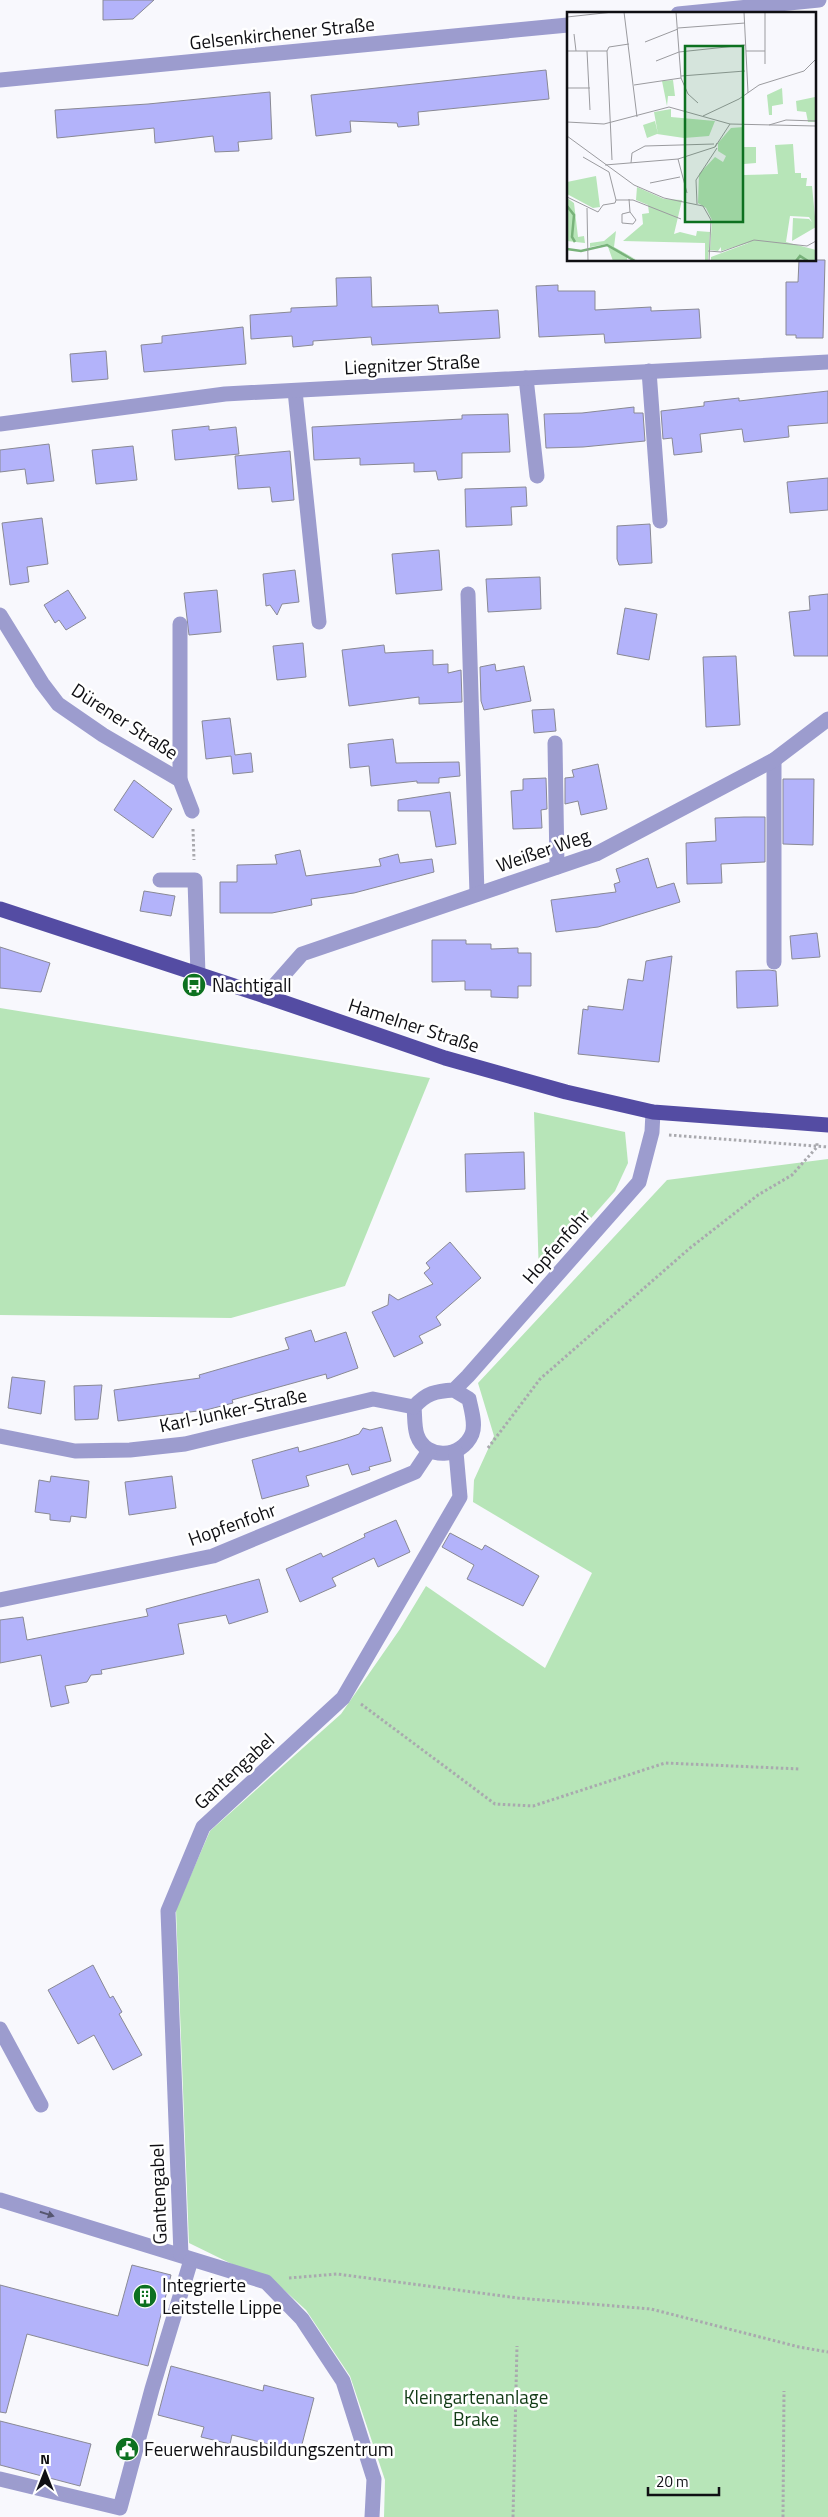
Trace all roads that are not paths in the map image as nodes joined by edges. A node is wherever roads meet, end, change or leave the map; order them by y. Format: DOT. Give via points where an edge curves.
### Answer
graph roads {
  1 [pos="819,0"];
  2 [pos="698,12"];
  3 [pos="567,25"];
  4 [pos="0,80"];
  5 [pos="828,362"];
  6 [pos="649,371"];
  7 [pos="526,378"];
  8 [pos="295,391"];
  9 [pos="0,424"];
  10 [pos="537,476"];
  11 [pos="660,521"];
  12 [pos="468,594"];
  13 [pos="0,615"];
  14 [pos="319,622"];
  15 [pos="180,624"];
  16 [pos="828,719"];
  17 [pos="555,743"];
  18 [pos="774,760"];
  19 [pos="180,780"];
  20 [pos="192,811"];
  21 [pos="557,867"];
  22 [pos="160,880"];
  23 [pos="477,894"];
  24 [pos="0,909"];
  25 [pos="774,962"];
  26 [pos="198,975"];
  27 [pos="265,996"];
  28 [pos="653,1112"];
  29 [pos="828,1125"];
  30 [pos="454,1390"];
  31 [pos="414,1407"];
  32 [pos="0,1436"];
  33 [pos="430,1451"];
  34 [pos="456,1452"];
  35 [pos="0,1600"];
  36 [pos="0,2029"];
  37 [pos="40,2105"];
  38 [pos="0,2200"];
  39 [pos="186,2258"];
  40 [pos="0,2479"];
  41 [pos="372,2517"];
  1 -- 2 [label="street"];
  3 -- 4 [label="street, Gelsenkirchener Straße"];
  5 -- 6 [label="street, Liegnitzer Straße"];
  6 -- 7 [label="street, Liegnitzer Straße"];
  6 -- 11 [label="street"];
  7 -- 8 [label="street, Liegnitzer Straße"];
  7 -- 10 [label="street"];
  8 -- 9 [label="street, Liegnitzer Straße" via="225,394"];
  8 -- 14 [label="street"];
  12 -- 23 [label="street"];
  13 -- 19 [label="street, Dürener Straße" via="58,704 95,730"];
  15 -- 19 [label="street"];
  16 -- 18 [label="street, Weißer Weg"];
  17 -- 21 [label="street"];
  18 -- 21 [label="street, Weißer Weg" via="596,854"];
  18 -- 25 [label="street"];
  19 -- 20 [label="street, Dürener Straße"];
  21 -- 23 [label="street, Weißer Weg"];
  22 -- 26 [label="street" via="195,880"];
  23 -- 27 [label="street, Weißer Weg" via="302,954"];
  24 -- 26 [label="main road, Hamelner Straße"];
  26 -- 27 [label="main road, Hamelner Straße"];
  27 -- 28 [label="main road, Hamelner Straße" via="444,1058"];
  28 -- 29 [label="main road, Hamelner Straße"];
  28 -- 30 [label="street, Hopfenfohr" via="652,1132 639,1182"];
  30 -- 31 [label="street" via="435,1391 424,1396"];
  30 -- 34 [label="street" via="469,1399 473,1420 472,1434"];
  31 -- 32 [label="street, Karl-Junker-Straße" via="373,1398 185,1444 130,1450 75,1451"];
  31 -- 33 [label="street" via="417,1436"];
  33 -- 34 [label="street"];
  33 -- 35 [label="street, Hopfenfohr" via="415,1472 213,1556"];
  34 -- 39 [label="street, Gantengabel" via="460,1497 343,1698 203,1827 168,1911"];
  36 -- 37 [label="street"];
  38 -- 39 [label="street, one-way"];
  39 -- 40 [label="street, Gantengabel" via="120,2508"];
  39 -- 41 [label="street" via="266,2282 302,2319 343,2381 374,2479"];
}
